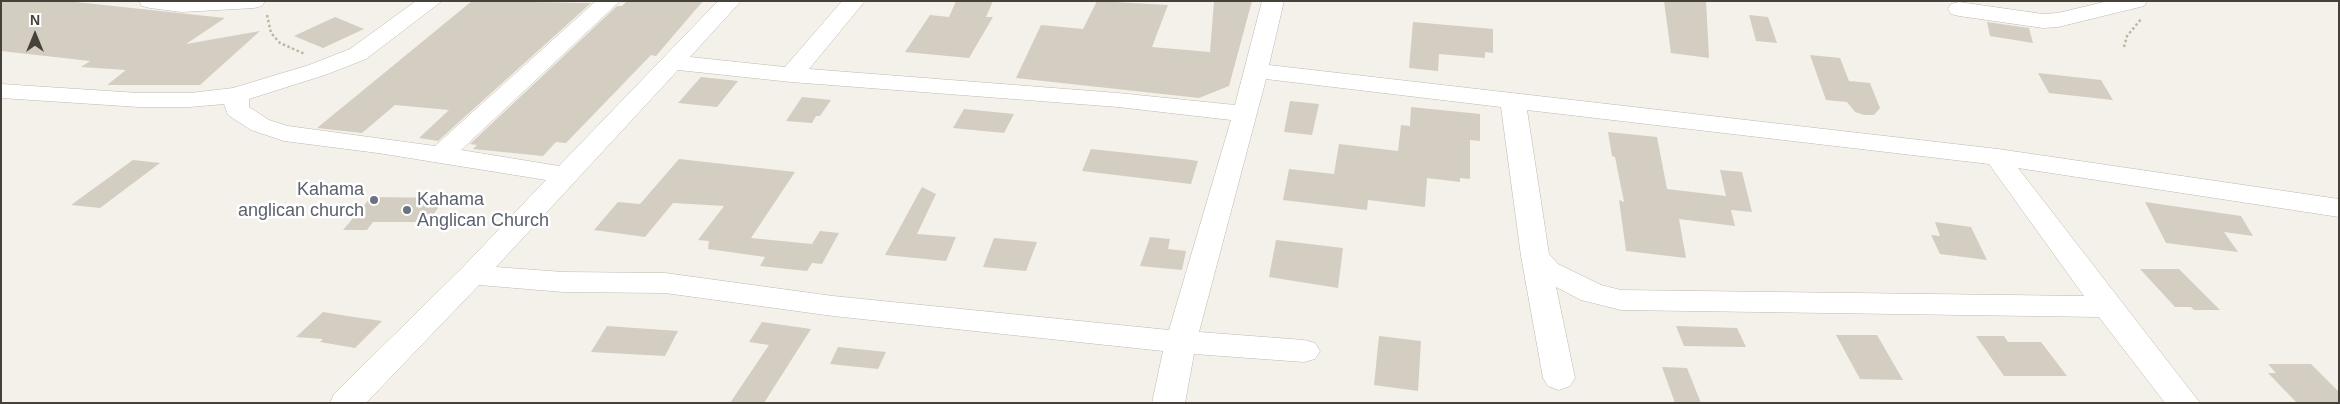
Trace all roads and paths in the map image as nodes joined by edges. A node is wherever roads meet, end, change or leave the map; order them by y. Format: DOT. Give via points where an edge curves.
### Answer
graph roads {
  1 [pos="150,1"];
  2 [pos="431,1"];
  3 [pos="609,1"];
  4 [pos="730,1"];
  5 [pos="854,1"];
  6 [pos="1273,1"];
  7 [pos="259,5"];
  8 [pos="2141,7"];
  9 [pos="1959,9"];
  10 [pos="2124,47"];
  11 [pos="672,62"];
  12 [pos="328,65"];
  13 [pos="1255,72"];
  14 [pos="791,75"];
  15 [pos="1,91"];
  16 [pos="236,94"];
  17 [pos="1513,102"];
  18 [pos="1245,114"];
  19 [pos="441,155"];
  20 [pos="1998,157"];
  21 [pos="565,175"];
  22 [pos="2339,208"];
  23 [pos="1535,256"];
  24 [pos="472,275"];
  25 [pos="2108,307"];
  26 [pos="1181,342"];
  27 [pos="1304,351"];
  28 [pos="1559,378"];
  29 [pos="346,403"];
  30 [pos="1168,403"];
  31 [pos="2184,403"];
  1 -- 7 [label="street" via="182,5"];
  2 -- 12 [label="street" via="358,54"];
  3 -- 19 [label="street"];
  4 -- 11 [label="street"];
  5 -- 14 [label="street"];
  6 -- 13 [label="street"];
  7 -- 12 [label="path" via="271,33 280,42"];
  8 -- 9 [label="street" via="2043,21"];
  8 -- 10 [label="path"];
  11 -- 14 [label="street"];
  11 -- 21 [label="street"];
  12 -- 16 [label="street"];
  13 -- 17 [label="street"];
  13 -- 18 [label="street"];
  14 -- 18 [label="street" via="1118,100"];
  15 -- 16 [label="street" via="138,100 190,100"];
  16 -- 19 [label="street" via="237,110 260,125 284,133"];
  17 -- 20 [label="street"];
  17 -- 23 [label="street"];
  18 -- 26 [label="street"];
  19 -- 21 [label="street"];
  20 -- 22 [label="street"];
  20 -- 25 [label="street"];
  21 -- 24 [label="street"];
  23 -- 25 [label="street" via="1548,271 1566,282 1621,300"];
  23 -- 28 [label="street"];
  24 -- 26 [label="street" via="563,282 665,283 833,306"];
  24 -- 29 [label="street"];
  25 -- 31 [label="street"];
  26 -- 27 [label="street"];
  26 -- 30 [label="street"];
}
